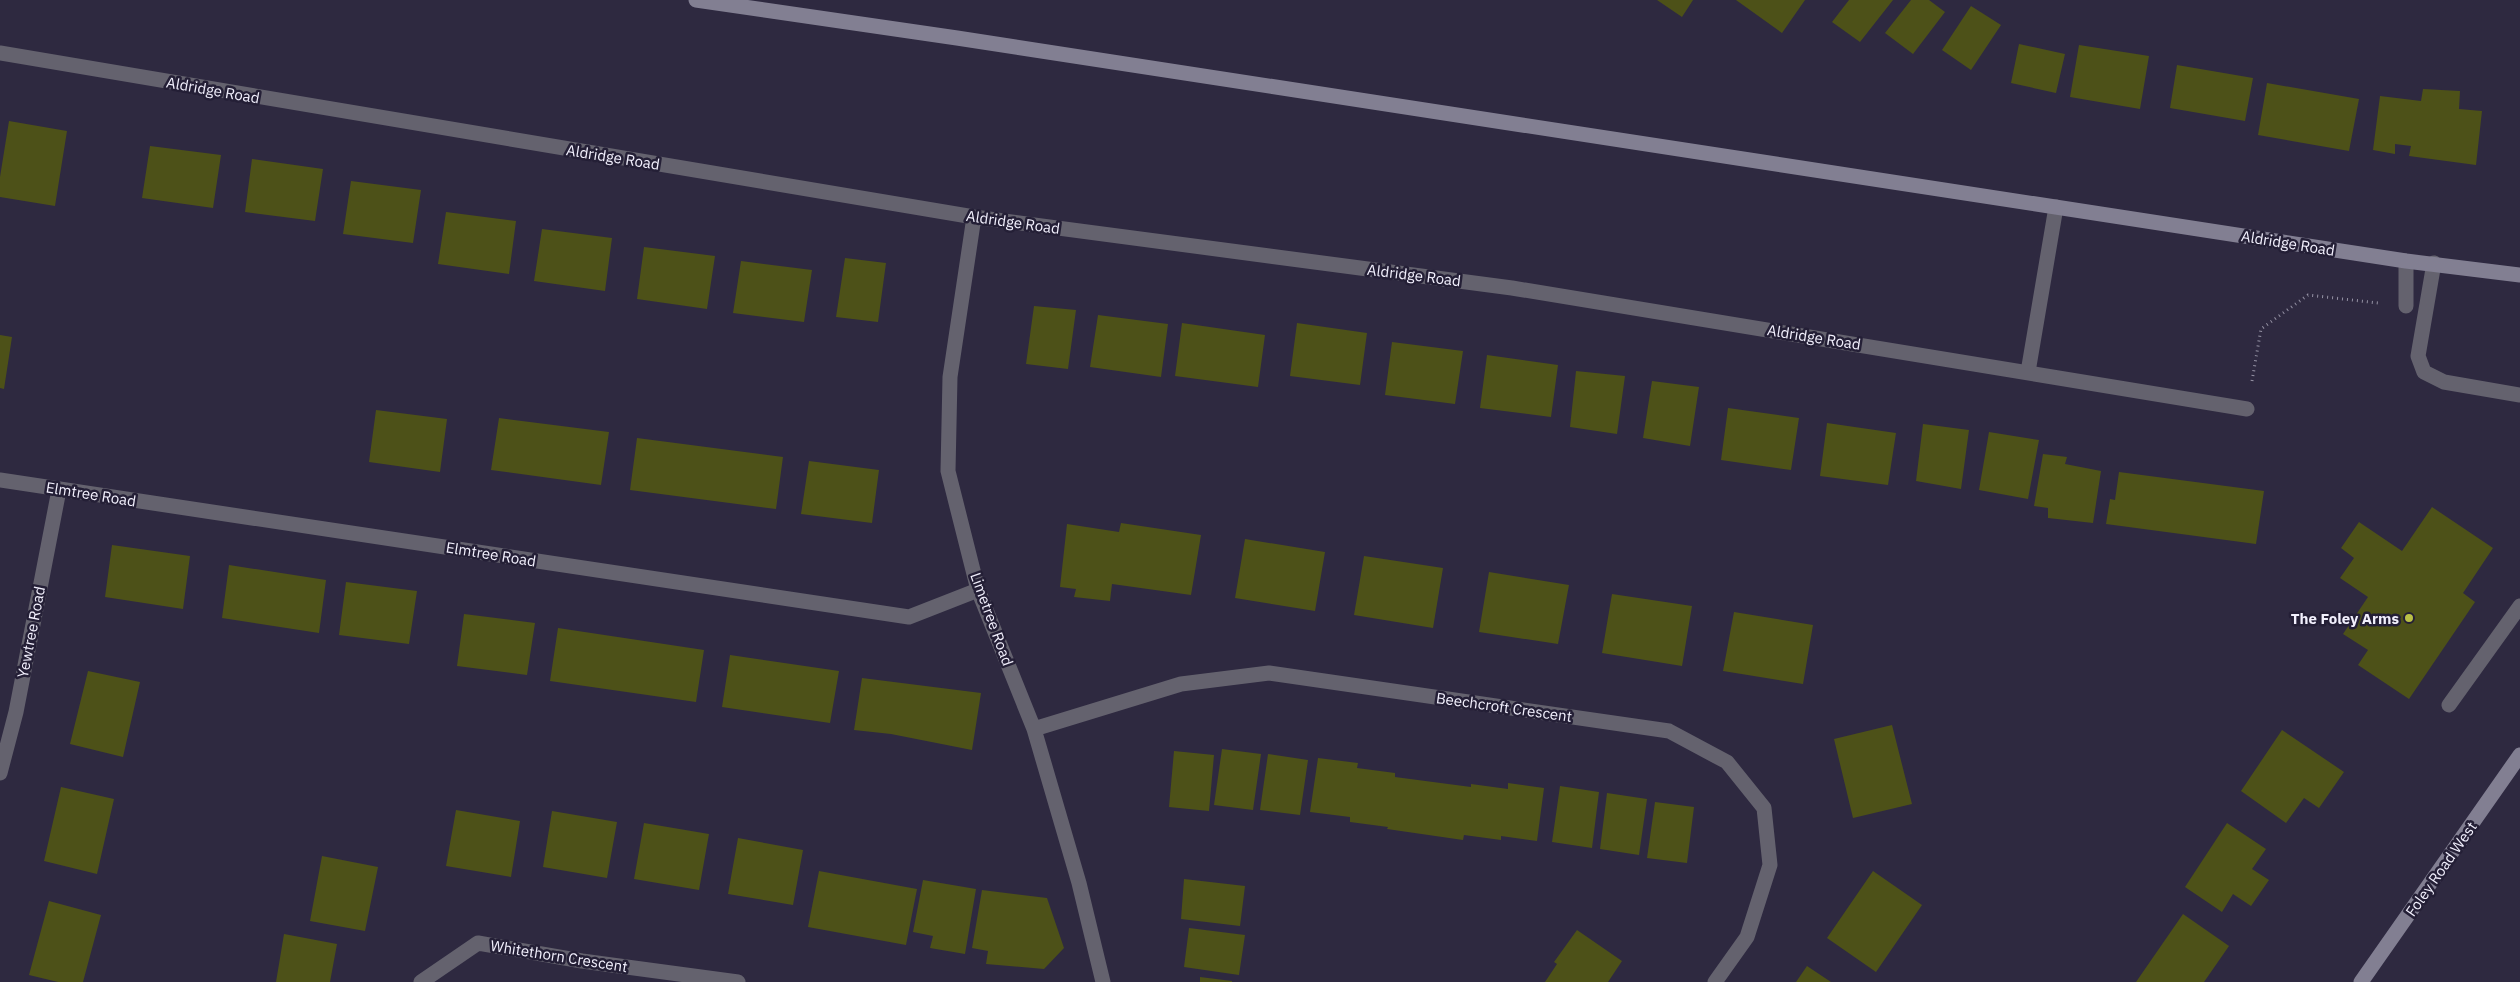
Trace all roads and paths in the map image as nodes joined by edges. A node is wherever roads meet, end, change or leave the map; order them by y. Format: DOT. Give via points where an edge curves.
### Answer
graph roads {
  1 [pos="696,0"];
  2 [pos="0,54"];
  3 [pos="2056,207"];
  4 [pos="974,218"];
  5 [pos="2406,261"];
  6 [pos="2434,264"];
  7 [pos="2520,275"];
  8 [pos="2406,306"];
  9 [pos="2028,372"];
  10 [pos="2520,395"];
  11 [pos="2247,410"];
  12 [pos="0,480"];
  13 [pos="59,490"];
  14 [pos="978,590"];
  15 [pos="2520,606"];
  16 [pos="2448,705"];
  17 [pos="1034,729"];
  18 [pos="2520,755"];
  19 [pos="0,773"];
  20 [pos="421,982"];
  21 [pos="738,982"];
  22 [pos="1102,982"];
  23 [pos="1715,982"];
  24 [pos="2361,982"];
  1 -- 3 [label="street, Aldridge Road"];
  2 -- 4 [label="street, Aldridge Road"];
  3 -- 5 [label="street, Aldridge Road"];
  3 -- 9 [label="street"];
  4 -- 9 [label="street, Aldridge Road" via="1512,288"];
  4 -- 14 [label="street, Limetree Road" via="950,377 948,471"];
  5 -- 6 [label="street, Aldridge Road"];
  5 -- 8 [label="street"];
  6 -- 7 [label="street, Aldridge Road"];
  6 -- 10 [label="street" via="2418,356 2424,372 2444,382"];
  8 -- 11 [label="path" via="2308,295 2261,329"];
  9 -- 11 [label="street, Aldridge Road"];
  12 -- 13 [label="street, Elmtree Road"];
  13 -- 14 [label="street, Elmtree Road" via="910,617"];
  13 -- 19 [label="street, Yewtree Road" via="16,712"];
  14 -- 17 [label="street, Limetree Road"];
  15 -- 16 [label="street"];
  17 -- 22 [label="street, Limetree Road" via="1079,883"];
  17 -- 23 [label="street, Beechcroft Crescent" via="1181,684 1269,672 1669,731 1727,762 1764,808 1770,864 1747,937"];
  18 -- 24 [label="street, Foley Road West"];
  20 -- 21 [label="street, Whitethorn Crescent" via="478,943"];
}
